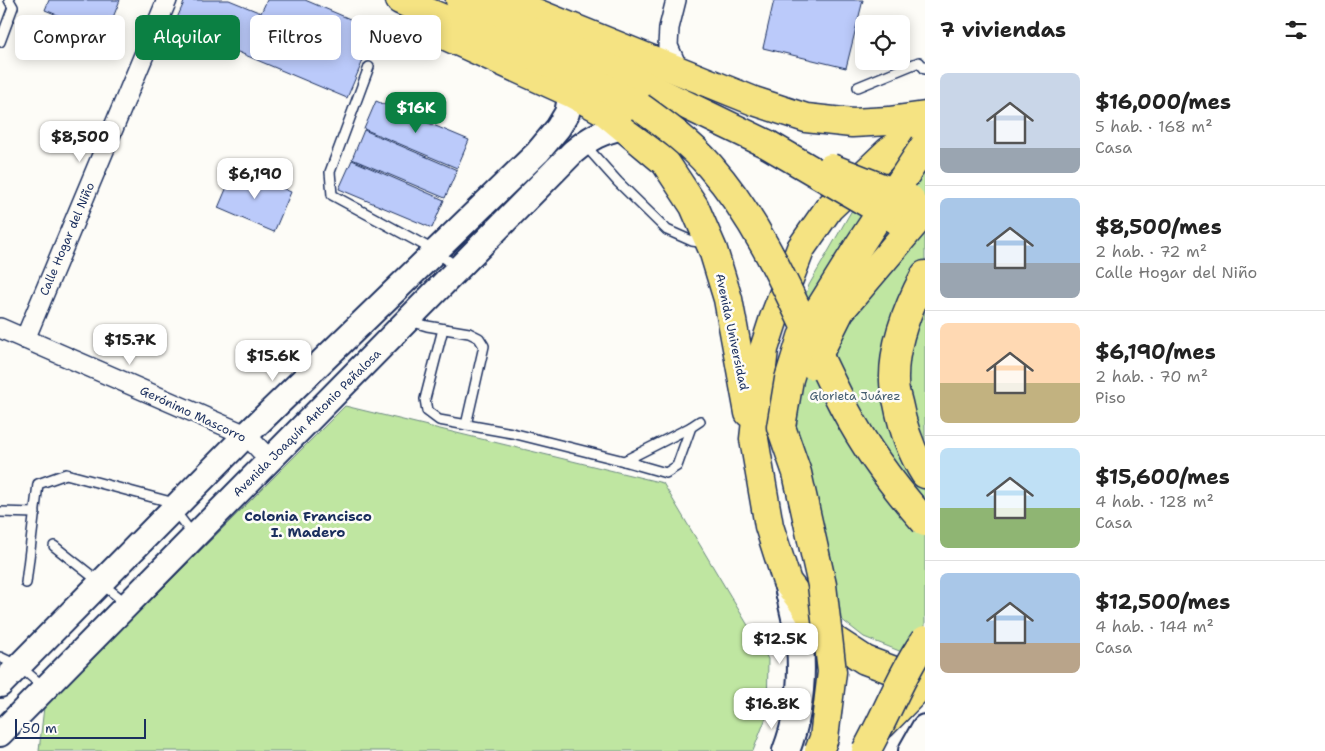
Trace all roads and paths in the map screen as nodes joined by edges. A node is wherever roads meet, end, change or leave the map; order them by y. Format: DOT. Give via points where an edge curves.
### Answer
graph roads {
  1 [pos="9,0"];
  2 [pos="167,0"];
  3 [pos="460,0"];
  4 [pos="504,0"];
  5 [pos="676,0"];
  6 [pos="408,3"];
  7 [pos="0,42"];
  8 [pos="923,64"];
  9 [pos="369,67"];
  10 [pos="678,69"];
  11 [pos="858,87"];
  12 [pos="571,93"];
  13 [pos="638,107"];
  14 [pos="925,116"];
  15 [pos="925,126"];
  16 [pos="588,140"];
  17 [pos="767,144"];
  18 [pos="925,145"];
  19 [pos="538,152"];
  20 [pos="556,169"];
  21 [pos="925,206"];
  22 [pos="925,211"];
  23 [pos="925,235"];
  24 [pos="710,243"];
  25 [pos="435,251"];
  26 [pos="458,268"];
  27 [pos="925,275"];
  28 [pos="407,320"];
  29 [pos="0,328"];
  30 [pos="444,329"];
  31 [pos="25,339"];
  32 [pos="700,421"];
  33 [pos="466,425"];
  34 [pos="692,427"];
  35 [pos="246,435"];
  36 [pos="754,439"];
  37 [pos="270,460"];
  38 [pos="624,461"];
  39 [pos="797,473"];
  40 [pos="925,474"];
  41 [pos="172,509"];
  42 [pos="0,512"];
  43 [pos="35,513"];
  44 [pos="925,522"];
  45 [pos="194,536"];
  46 [pos="54,546"];
  47 [pos="102,582"];
  48 [pos="787,582"];
  49 [pos="26,583"];
  50 [pos="129,604"];
  51 [pos="925,640"];
  52 [pos="9,662"];
  53 [pos="925,676"];
  54 [pos="925,681"];
  55 [pos="0,685"];
  56 [pos="46,689"];
  57 [pos="879,728"];
  58 [pos="925,728"];
  59 [pos="0,734"];
  60 [pos="791,740"];
  61 [pos="780,751"];
  62 [pos="819,751"];
  63 [pos="866,751"];
  64 [pos="912,751"];
  1 -- 7 [label="lane" via="14,7"];
  2 -- 31 [label="street, Calle Hogar del Niño"];
  3 -- 13 [label="main road" via="542,34"];
  4 -- 10 [label="main road"];
  5 -- 10 [label="street" via="668,46"];
  6 -- 12 [label="main road, Avenida Universidad" via="435,31"];
  6 -- 13 [label="main road" via="592,81"];
  8 -- 11 [label="lane"];
  9 -- 25 [label="lane" via="330,172 332,195"];
  10 -- 14 [label="main road" via="754,101 806,118 852,123"];
  12 -- 13 [label="main road, Avenida Universidad" via="604,111"];
  12 -- 19 [label="street" via="567,113"];
  13 -- 16 [label="street, Avenida Joaquín Antonio Peñalosa"];
  13 -- 17 [label="main road"];
  13 -- 24 [label="main road, Avenida Universidad" via="665,162 694,206"];
  13 -- 44 [label="main road, bridge" via="682,138 710,166 739,205 768,251 850,419 872,455"];
  15 -- 36 [label="main road" via="889,151 829,208 801,248 764,349"];
  16 -- 20 [label="street, Avenida Joaquín Antonio Peñalosa"];
  16 -- 24 [label="lane" via="592,153 667,230 692,241"];
  17 -- 21 [label="main road, bridge" via="886,188"];
  17 -- 23 [label="main road, bridge"];
  18 -- 39 [label="main road, bridge" via="802,337 789,379 781,427"];
  19 -- 20 [label="street"];
  19 -- 25 [label="street"];
  20 -- 26 [label="street, Avenida Joaquín Antonio Peñalosa"];
  22 -- 39 [label="main road, bridge" via="840,311 826,337 804,395"];
  24 -- 36 [label="main road, Avenida Universidad" via="728,299"];
  25 -- 26 [label="lane"];
  25 -- 35 [label="street"];
  26 -- 28 [label="street, Avenida Joaquín Antonio Peñalosa"];
  27 -- 40 [label="main road" via="903,327 893,382 904,431"];
  28 -- 30 [label="lane"];
  28 -- 37 [label="street, Avenida Joaquín Antonio Peñalosa"];
  29 -- 31 [label="street, Gerónimo Mascorro"];
  30 -- 33 [label="lane" via="469,332 484,346"];
  30 -- 33 [label="lane" via="425,399 426,411 440,420"];
  31 -- 35 [label="street, Gerónimo Mascorro"];
  32 -- 34 [label="lane"];
  33 -- 38 [label="lane"];
  34 -- 38 [label="lane"];
  34 -- 38 [label="lane" via="677,466 666,473"];
  35 -- 37 [label="street, Gerónimo Mascorro"];
  35 -- 41 [label="street"];
  36 -- 48 [label="main road" via="770,526"];
  37 -- 45 [label="street, Avenida Joaquín Antonio Peñalosa"];
  39 -- 62 [label="main road, bridge" via="822,584 832,672 824,738"];
  41 -- 43 [label="lane" via="167,501 66,474 38,484"];
  41 -- 45 [label="lane"];
  41 -- 47 [label="street"];
  42 -- 43 [label="lane"];
  43 -- 49 [label="lane"];
  45 -- 50 [label="street, Avenida Joaquín Antonio Peñalosa"];
  46 -- 47 [label="lane"];
  47 -- 50 [label="lane"];
  47 -- 52 [label="street"];
  48 -- 53 [label="main road" via="819,630 865,660 900,673"];
  48 -- 60 [label="main road" via="800,645 801,690"];
  50 -- 56 [label="street, Avenida Joaquín Antonio Peñalosa"];
  51 -- 57 [label="main road, bridge" via="895,690"];
  52 -- 55 [label="street"];
  52 -- 56 [label="lane"];
  54 -- 57 [label="main road"];
  56 -- 59 [label="street, Avenida Joaquín Antonio Peñalosa"];
  57 -- 63 [label="main road, bridge"];
  58 -- 64 [label="main road"];
  60 -- 61 [label="street" via="783,743"];
}
